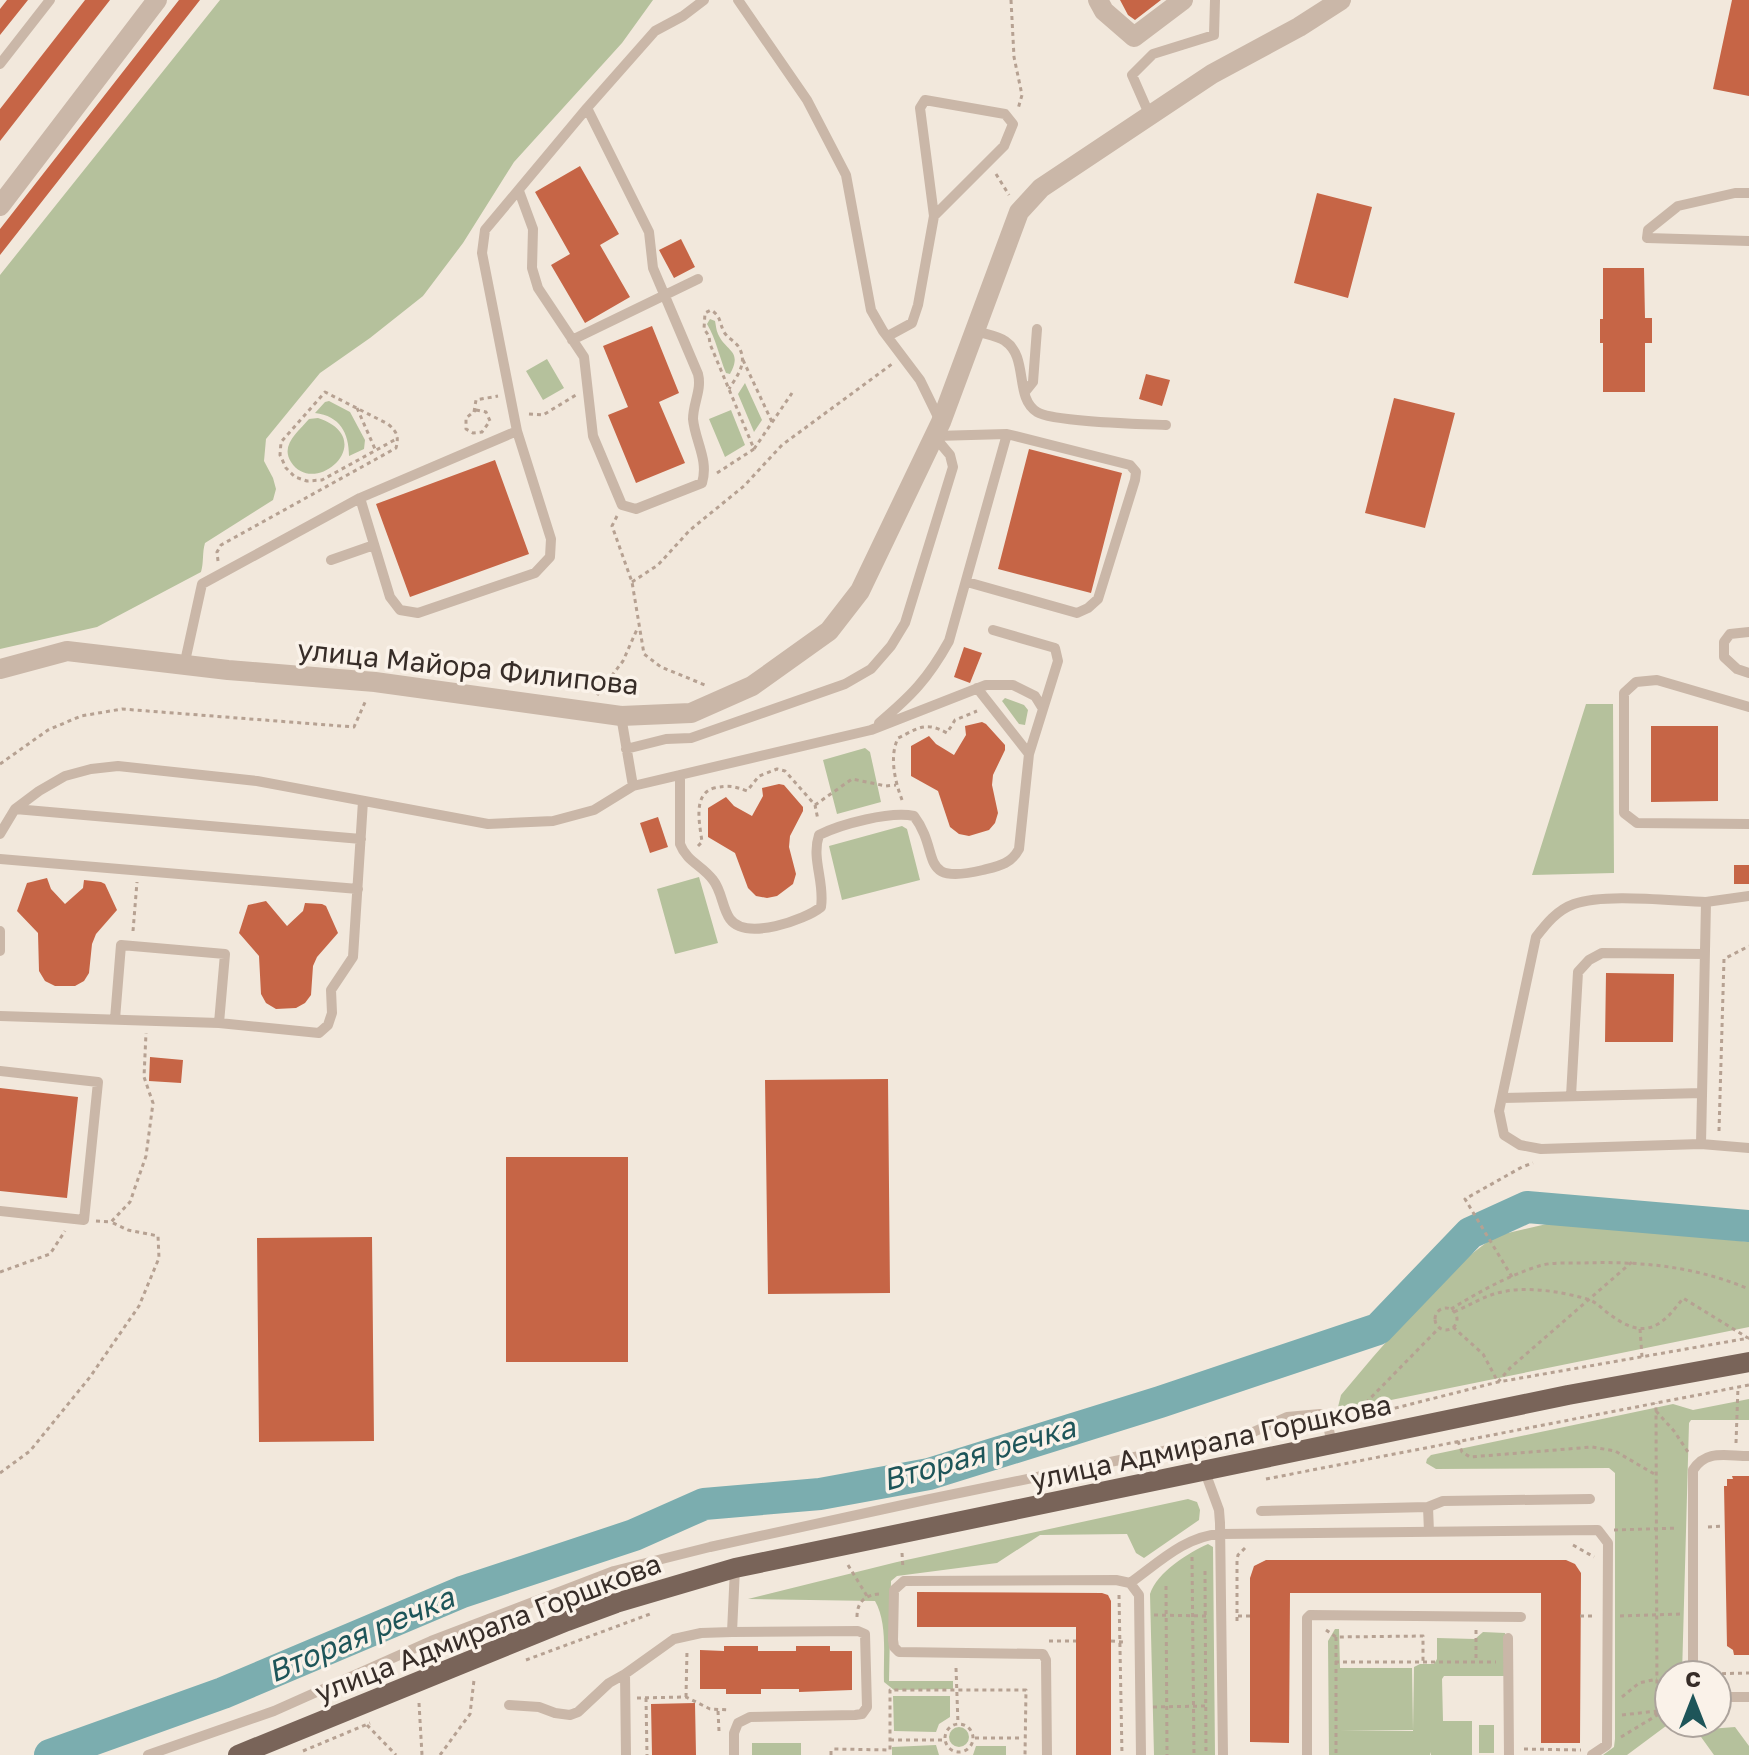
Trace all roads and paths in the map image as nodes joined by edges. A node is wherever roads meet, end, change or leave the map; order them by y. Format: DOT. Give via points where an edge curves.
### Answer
graph roads {
  1 [pos="50,0"];
  2 [pos="157,0"];
  3 [pos="704,0"];
  4 [pos="738,0"];
  5 [pos="1011,0"];
  6 [pos="1098,0"];
  7 [pos="1183,0"];
  8 [pos="1215,0"];
  9 [pos="1327,0"];
  10 [pos="1341,0"];
  11 [pos="1299,27"];
  12 [pos="0,64"];
  13 [pos="587,108"];
  14 [pos="1150,116"];
  15 [pos="1013,124"];
  16 [pos="988,162"];
  17 [pos="519,191"];
  18 [pos="1749,193"];
  19 [pos="0,206"];
  20 [pos="1019,212"];
  21 [pos="934,216"];
  22 [pos="1749,241"];
  23 [pos="698,279"];
  24 [pos="666,295"];
  25 [pos="1037,329"];
  26 [pos="976,331"];
  27 [pos="888,336"];
  28 [pos="572,340"];
  29 [pos="902,356"];
  30 [pos="743,360"];
  31 [pos="589,388"];
  32 [pos="729,389"];
  33 [pos="1025,392"];
  34 [pos="792,393"];
  35 [pos="500,399"];
  36 [pos="357,408"];
  37 [pos="474,412"];
  38 [pos="513,414"];
  39 [pos="772,422"];
  40 [pos="1166,425"];
  41 [pos="937,429"];
  42 [pos="517,431"];
  43 [pos="1007,434"];
  44 [pos="398,438"];
  45 [pos="754,449"];
  46 [pos="375,450"];
  47 [pos="702,483"];
  48 [pos="360,498"];
  49 [pos="622,505"];
  50 [pos="374,545"];
  51 [pos="331,560"];
  52 [pos="225,563"];
  53 [pos="632,582"];
  54 [pos="967,582"];
  55 [pos="638,627"];
  56 [pos="993,630"];
  57 [pos="1749,632"];
  58 [pos="184,666"];
  59 [pos="0,669"];
  60 [pos="1749,673"];
  61 [pos="375,682"];
  62 [pos="977,688"];
  63 [pos="730,696"];
  64 [pos="1749,707"];
  65 [pos="1043,709"];
  66 [pos="585,711"];
  67 [pos="996,712"];
  68 [pos="621,716"];
  69 [pos="871,730"];
  70 [pos="626,749"];
  71 [pos="1029,754"];
  72 [pos="0,764"];
  73 [pos="680,775"];
  74 [pos="896,785"];
  75 [pos="633,786"];
  76 [pos="363,801"];
  77 [pos="815,805"];
  78 [pos="15,809"];
  79 [pos="914,816"];
  80 [pos="1749,824"];
  81 [pos="0,834"];
  82 [pos="819,835"];
  83 [pos="680,836"];
  84 [pos="361,839"];
  85 [pos="0,859"];
  86 [pos="138,871"];
  87 [pos="358,889"];
  88 [pos="1749,896"];
  89 [pos="1706,902"];
  90 [pos="0,931"];
  91 [pos="132,946"];
  92 [pos="1749,946"];
  93 [pos="0,951"];
  94 [pos="1705,954"];
  95 [pos="0,1016"];
  96 [pos="115,1019"];
  97 [pos="147,1020"];
  98 [pos="219,1023"];
  99 [pos="0,1071"];
  100 [pos="1702,1093"];
  101 [pos="1571,1096"];
  102 [pos="1502,1098"];
  103 [pos="1701,1144"];
  104 [pos="1719,1145"];
  105 [pos="1749,1148"];
  106 [pos="1534,1163"];
  107 [pos="0,1211"];
  108 [pos="78,1220"];
  109 [pos="111,1222"];
  110 [pos="1632,1261"];
  111 [pos="0,1272"];
  112 [pos="1512,1276"];
  113 [pos="1749,1289"];
  114 [pos="1591,1299"];
  115 [pos="1453,1310"];
  116 [pos="1453,1327"];
  117 [pos="1439,1328"];
  118 [pos="1640,1329"];
  119 [pos="1749,1338"];
  120 [pos="1642,1357"];
  121 [pos="1749,1362"];
  122 [pos="1749,1385"];
  123 [pos="1738,1387"];
  124 [pos="1656,1403"];
  125 [pos="1656,1411"];
  126 [pos="1349,1420"];
  127 [pos="1737,1424"];
  128 [pos="1458,1441"];
  129 [pos="1332,1445"];
  130 [pos="1749,1456"];
  131 [pos="1697,1463"];
  132 [pos="1205,1472"];
  133 [pos="0,1473"];
  134 [pos="1656,1475"];
  135 [pos="1258,1480"];
  136 [pos="1590,1499"];
  137 [pos="1428,1507"];
  138 [pos="1261,1511"];
  139 [pos="1724,1526"];
  140 [pos="1708,1527"];
  141 [pos="1672,1528"];
  142 [pos="1656,1529"];
  143 [pos="1636,1530"];
  144 [pos="1429,1532"];
  145 [pos="1220,1534"];
  146 [pos="1205,1535"];
  147 [pos="1192,1541"];
  148 [pos="1570,1545"];
  149 [pos="901,1546"];
  150 [pos="1247,1547"];
  151 [pos="844,1558"];
  152 [pos="1598,1565"];
  153 [pos="735,1568"];
  154 [pos="904,1581"];
  155 [pos="1130,1583"];
  156 [pos="1166,1586"];
  157 [pos="1113,1590"];
  158 [pos="875,1594"];
  159 [pos="867,1596"];
  160 [pos="652,1614"];
  161 [pos="1673,1614"];
  162 [pos="1657,1615"];
  163 [pos="1609,1616"];
  164 [pos="1521,1617"];
  165 [pos="858,1631"];
  166 [pos="1237,1631"];
  167 [pos="732,1632"];
  168 [pos="1476,1634"];
  169 [pos="687,1635"];
  170 [pos="1508,1638"];
  171 [pos="955,1652"];
  172 [pos="1657,1659"];
  173 [pos="1693,1659"];
  174 [pos="1335,1662"];
  175 [pos="1423,1662"];
  176 [pos="1476,1662"];
  177 [pos="1488,1662"];
  178 [pos="515,1664"];
  179 [pos="625,1674"];
  180 [pos="1653,1680"];
  181 [pos="463,1685"];
  182 [pos="957,1689"];
  183 [pos="686,1697"];
  184 [pos="646,1698"];
  185 [pos="430,1699"];
  186 [pos="509,1705"];
  187 [pos="1205,1706"];
  188 [pos="1159,1707"];
  189 [pos="1167,1707"];
  190 [pos="1193,1707"];
  191 [pos="1653,1713"];
  192 [pos="1653,1715"];
  193 [pos="1609,1716"];
  194 [pos="958,1724"];
  195 [pos="367,1725"];
  196 [pos="973,1738"];
  197 [pos="1025,1738"];
  198 [pos="890,1740"];
  199 [pos="946,1740"];
  200 [pos="1607,1745"];
  201 [pos="1509,1752"];
  202 [pos="1591,1752"];
  203 [pos="958,1753"];
  204 [pos="148,1755"];
  205 [pos="238,1755"];
  206 [pos="396,1755"];
  207 [pos="422,1755"];
  208 [pos="440,1755"];
  209 [pos="626,1755"];
  210 [pos="647,1755"];
  211 [pos="734,1755"];
  212 [pos="831,1755"];
  213 [pos="1025,1755"];
  214 [pos="1047,1755"];
  215 [pos="1122,1755"];
  216 [pos="1141,1755"];
  217 [pos="1167,1755"];
  218 [pos="1194,1755"];
  219 [pos="1206,1755"];
  220 [pos="1223,1755"];
  221 [pos="1307,1755"];
  222 [pos="1336,1755"];
  1 -- 12 [label="lane"];
  2 -- 19 [label="street"];
  3 -- 13 [label="lane" via="655,31"];
  4 -- 27 [label="lane" via="807,100 846,175 871,310"];
  5 -- 15 [label="path" via="1022,95"];
  6 -- 7 [label="street" via="1134,37"];
  8 -- 14 [label="lane" via="1214,35 1153,54 1132,75"];
  9 -- 11 [label="lane"];
  10 -- 11 [label="street, улица Майора Филипова"];
  11 -- 14 [label="street, улица Майора Филипова" via="1212,74"];
  13 -- 17 [label="lane"];
  13 -- 24 [label="lane" via="649,232 653,268"];
  14 -- 20 [label="street, улица Майора Филипова" via="1041,188"];
  15 -- 16 [label="lane" via="1004,146"];
  15 -- 21 [label="lane" via="1005,114 925,100 920,108"];
  16 -- 20 [label="path"];
  16 -- 21 [label="lane"];
  17 -- 28 [label="lane" via="533,229 532,268 538,288"];
  17 -- 38 [label="lane" via="485,230 482,253"];
  18 -- 22 [label="lane" via="1678,206 1648,230 1647,238"];
  20 -- 26 [label="street, улица Майора Филипова"];
  21 -- 27 [label="lane" via="912,323"];
  23 -- 24 [label="lane"];
  24 -- 28 [label="lane"];
  24 -- 47 [label="lane" via="700,383 693,421 706,472"];
  25 -- 33 [label="lane" via="1033,382"];
  26 -- 33 [label="lane" via="1005,341 1015,351"];
  26 -- 41 [label="street, улица Майора Филипова"];
  27 -- 29 [label="lane"];
  28 -- 31 [label="lane" via="584,357"];
  29 -- 41 [label="lane" via="930,395"];
  29 -- 53 [label="path" via="782,445 658,565"];
  30 -- 32 [label="path"];
  30 -- 32 [label="path" via="715,311 705,313 704,329"];
  30 -- 39 [label="path"];
  31 -- 38 [label="path" via="543,415"];
  31 -- 49 [label="lane" via="593,436"];
  32 -- 45 [label="path"];
  33 -- 40 [label="lane" via="1038,413 1058,418"];
  34 -- 39 [label="path"];
  35 -- 37 [label="path" via="493,395 476,400"];
  36 -- 44 [label="path" via="388,424"];
  36 -- 46 [label="path"];
  36 -- 46 [label="path" via="325,392 281,442 280,455 295,477 307,481 322,480"];
  37 -- 37 [label="path" via="466,418 466,429 482,432 490,417"];
  38 -- 42 [label="lane"];
  39 -- 45 [label="path"];
  41 -- 43 [label="lane"];
  41 -- 63 [label="street, улица Майора Филипова" via="860,591 829,631"];
  41 -- 70 [label="lane" via="953,467 905,623 871,669 743,722"];
  42 -- 48 [label="lane"];
  42 -- 50 [label="lane" via="551,539 550,557 535,573 418,613 400,610 390,597"];
  43 -- 54 [label="lane"];
  43 -- 54 [label="lane" via="1130,465 1135,480 1098,599 1088,608 1077,613"];
  44 -- 46 [label="path"];
  44 -- 52 [label="path" via="396,448 221,545 218,561"];
  45 -- 47 [label="path"];
  47 -- 49 [label="lane" via="636,509"];
  48 -- 50 [label="lane"];
  48 -- 58 [label="lane" via="202,584"];
  49 -- 53 [label="path" via="612,526"];
  50 -- 51 [label="lane"];
  53 -- 55 [label="path"];
  54 -- 69 [label="lane" via="949,641 932,673"];
  55 -- 63 [label="path" via="644,654 661,667"];
  55 -- 66 [label="path" via="623,661"];
  56 -- 65 [label="lane" via="1055,648 1058,661"];
  57 -- 60 [label="lane" via="1730,634 1724,642 1724,657"];
  58 -- 59 [label="street, улица Майора Филипова" via="67,651"];
  58 -- 61 [label="street, улица Майора Филипова"];
  61 -- 66 [label="street, улица Майора Филипова"];
  61 -- 72 [label="path" via="354,727 122,709 81,716 48,730"];
  62 -- 65 [label="lane" via="1013,685 1035,696"];
  62 -- 67 [label="lane"];
  62 -- 69 [label="lane"];
  63 -- 68 [label="street, улица Майора Филипова" via="691,713"];
  64 -- 80 [label="lane" via="1657,680 1636,682 1624,693 1624,813 1637,823"];
  65 -- 71 [label="lane"];
  66 -- 68 [label="street, улица Майора Филипова"];
  67 -- 71 [label="lane"];
  67 -- 74 [label="path" via="961,715 947,733 925,725 898,738"];
  68 -- 70 [label="lane"];
  69 -- 73 [label="lane"];
  70 -- 75 [label="lane"];
  71 -- 79 [label="lane" via="1019,849 1007,864 956,876 943,873 934,866"];
  73 -- 75 [label="lane"];
  73 -- 83 [label="lane"];
  74 -- 77 [label="path" via="852,779"];
  74 -- 79 [label="path"];
  75 -- 76 [label="lane" via="594,810 553,821 488,824"];
  76 -- 78 [label="lane" via="257,781 118,766 65,776"];
  76 -- 84 [label="lane"];
  77 -- 82 [label="path"];
  77 -- 83 [label="path" via="785,771 777,769 759,776 747,791 729,785 708,790 700,806 702,842 687,846"];
  78 -- 81 [label="lane"];
  78 -- 84 [label="lane"];
  79 -- 82 [label="lane" via="900,813"];
  82 -- 83 [label="lane" via="815,848 821,907 809,916 751,930 729,919 716,883 684,854"];
  84 -- 87 [label="lane"];
  85 -- 86 [label="lane"];
  86 -- 87 [label="lane"];
  86 -- 91 [label="path"];
  87 -- 98 [label="lane" via="353,957 331,990 328,1025 319,1033"];
  88 -- 89 [label="lane"];
  89 -- 94 [label="lane"];
  89 -- 102 [label="lane" via="1605,899 1573,904 1551,918 1536,937"];
  90 -- 93 [label="lane"];
  91 -- 96 [label="lane" via="121,945"];
  91 -- 98 [label="lane" via="225,954"];
  92 -- 104 [label="path" via="1724,959"];
  94 -- 100 [label="lane"];
  94 -- 101 [label="lane" via="1602,953 1589,960 1578,972"];
  95 -- 96 [label="lane"];
  96 -- 97 [label="lane"];
  97 -- 98 [label="lane"];
  97 -- 109 [label="path" via="144,1077 153,1103 146,1156 130,1202"];
  99 -- 108 [label="lane" via="98,1082"];
  100 -- 101 [label="lane"];
  100 -- 103 [label="lane"];
  101 -- 102 [label="lane"];
  102 -- 103 [label="lane" via="1504,1135 1520,1145 1541,1149"];
  103 -- 104 [label="lane"];
  104 -- 105 [label="lane"];
  106 -- 112 [label="path" via="1465,1199"];
  107 -- 108 [label="lane"];
  108 -- 109 [label="path"];
  108 -- 111 [label="path" via="50,1254"];
  109 -- 133 [label="path" via="158,1236 159,1258 139,1306 30,1451"];
  110 -- 112 [label="path" via="1542,1264"];
  110 -- 113 [label="path" via="1676,1267"];
  110 -- 114 [label="path"];
  112 -- 115 [label="path"];
  114 -- 115 [label="path" via="1518,1290"];
  114 -- 116 [label="path" via="1498,1382 1483,1354"];
  114 -- 118 [label="path" via="1625,1326"];
  115 -- 116 [label="path"];
  115 -- 117 [label="path" via="1440,1309 1435,1315"];
  116 -- 117 [label="path"];
  117 -- 126 [label="path"];
  118 -- 119 [label="path" via="1665,1321 1683,1298"];
  118 -- 120 [label="path"];
  121 -- 129 [label="main road, улица Адмирала Горшкова"];
  122 -- 123 [label="path"];
  123 -- 124 [label="path"];
  123 -- 127 [label="path"];
  124 -- 125 [label="path"];
  124 -- 128 [label="path"];
  125 -- 131 [label="path"];
  125 -- 134 [label="path"];
  128 -- 134 [label="path" via="1470,1457 1607,1448"];
  128 -- 135 [label="path"];
  129 -- 132 [label="main road, улица Адмирала Горшкова"];
  129 -- 204 [label="lane" via="1320,1414 1287,1417 1251,1433 614,1571 431,1641 274,1711"];
  130 -- 131 [label="lane" via="1707,1456"];
  131 -- 173 [label="lane"];
  132 -- 145 [label="lane" via="1219,1510"];
  132 -- 153 [label="main road, улица Адмирала Горшкова"];
  134 -- 142 [label="path"];
  136 -- 137 [label="lane" via="1451,1500"];
  137 -- 138 [label="lane"];
  137 -- 144 [label="lane"];
  139 -- 140 [label="path"];
  141 -- 142 [label="path"];
  142 -- 143 [label="path"];
  142 -- 162 [label="path"];
  144 -- 145 [label="lane"];
  144 -- 163 [label="lane" via="1598,1530 1608,1543"];
  145 -- 146 [label="lane"];
  145 -- 220 [label="lane"];
  146 -- 147 [label="lane"];
  146 -- 187 [label="path"];
  147 -- 155 [label="lane"];
  147 -- 190 [label="path"];
  148 -- 152 [label="path" via="1593,1556"];
  149 -- 154 [label="path"];
  150 -- 166 [label="path" via="1237,1560"];
  151 -- 159 [label="path"];
  153 -- 167 [label="lane"];
  153 -- 205 [label="main road, улица Адмирала Горшкова" via="591,1612"];
  154 -- 155 [label="lane"];
  154 -- 171 [label="lane" via="894,1590 894,1647 899,1652"];
  155 -- 216 [label="lane" via="1139,1595"];
  156 -- 189 [label="path"];
  157 -- 215 [label="path" via="1120,1599"];
  158 -- 159 [label="path"];
  159 -- 165 [label="path" via="857,1609"];
  160 -- 178 [label="path"];
  161 -- 162 [label="path"];
  162 -- 163 [label="path"];
  162 -- 172 [label="path"];
  163 -- 193 [label="lane"];
  164 -- 221 [label="lane" via="1310,1615"];
  165 -- 167 [label="lane"];
  165 -- 211 [label="lane" via="866,1639 867,1707 862,1714 750,1717 738,1723"];
  167 -- 169 [label="lane"];
  168 -- 176 [label="path"];
  169 -- 179 [label="lane"];
  169 -- 183 [label="path"];
  170 -- 201 [label="lane"];
  171 -- 182 [label="path"];
  171 -- 214 [label="lane" via="1043,1654"];
  174 -- 175 [label="path"];
  174 -- 175 [label="path" via="1336,1637 1423,1636"];
  174 -- 222 [label="path"];
  175 -- 176 [label="path"];
  176 -- 177 [label="path"];
  179 -- 186 [label="lane" via="570,1715"];
  179 -- 209 [label="lane"];
  180 -- 193 [label="path" via="1634,1686"];
  181 -- 208 [label="path" via="474,1680 470,1714"];
  182 -- 194 [label="path"];
  182 -- 197 [label="path" via="1026,1690"];
  182 -- 198 [label="path" via="890,1690"];
  184 -- 210 [label="path"];
  185 -- 207 [label="path" via="419,1703"];
  187 -- 190 [label="path"];
  187 -- 219 [label="path"];
  188 -- 189 [label="path"];
  189 -- 190 [label="path"];
  189 -- 217 [label="path"];
  190 -- 218 [label="path"];
  191 -- 193 [label="path"];
  192 -- 200 [label="path"];
  193 -- 200 [label="lane"];
  194 -- 196 [label="path" via="970,1729"];
  194 -- 199 [label="path"];
  195 -- 206 [label="path"];
  196 -- 197 [label="path"];
  196 -- 203 [label="path" via="969,1748"];
  197 -- 213 [label="path"];
  198 -- 199 [label="path"];
  198 -- 212 [label="path" via="890,1750 834,1749"];
  199 -- 203 [label="path"];
  200 -- 202 [label="lane"];
  201 -- 202 [label="path"];
}
